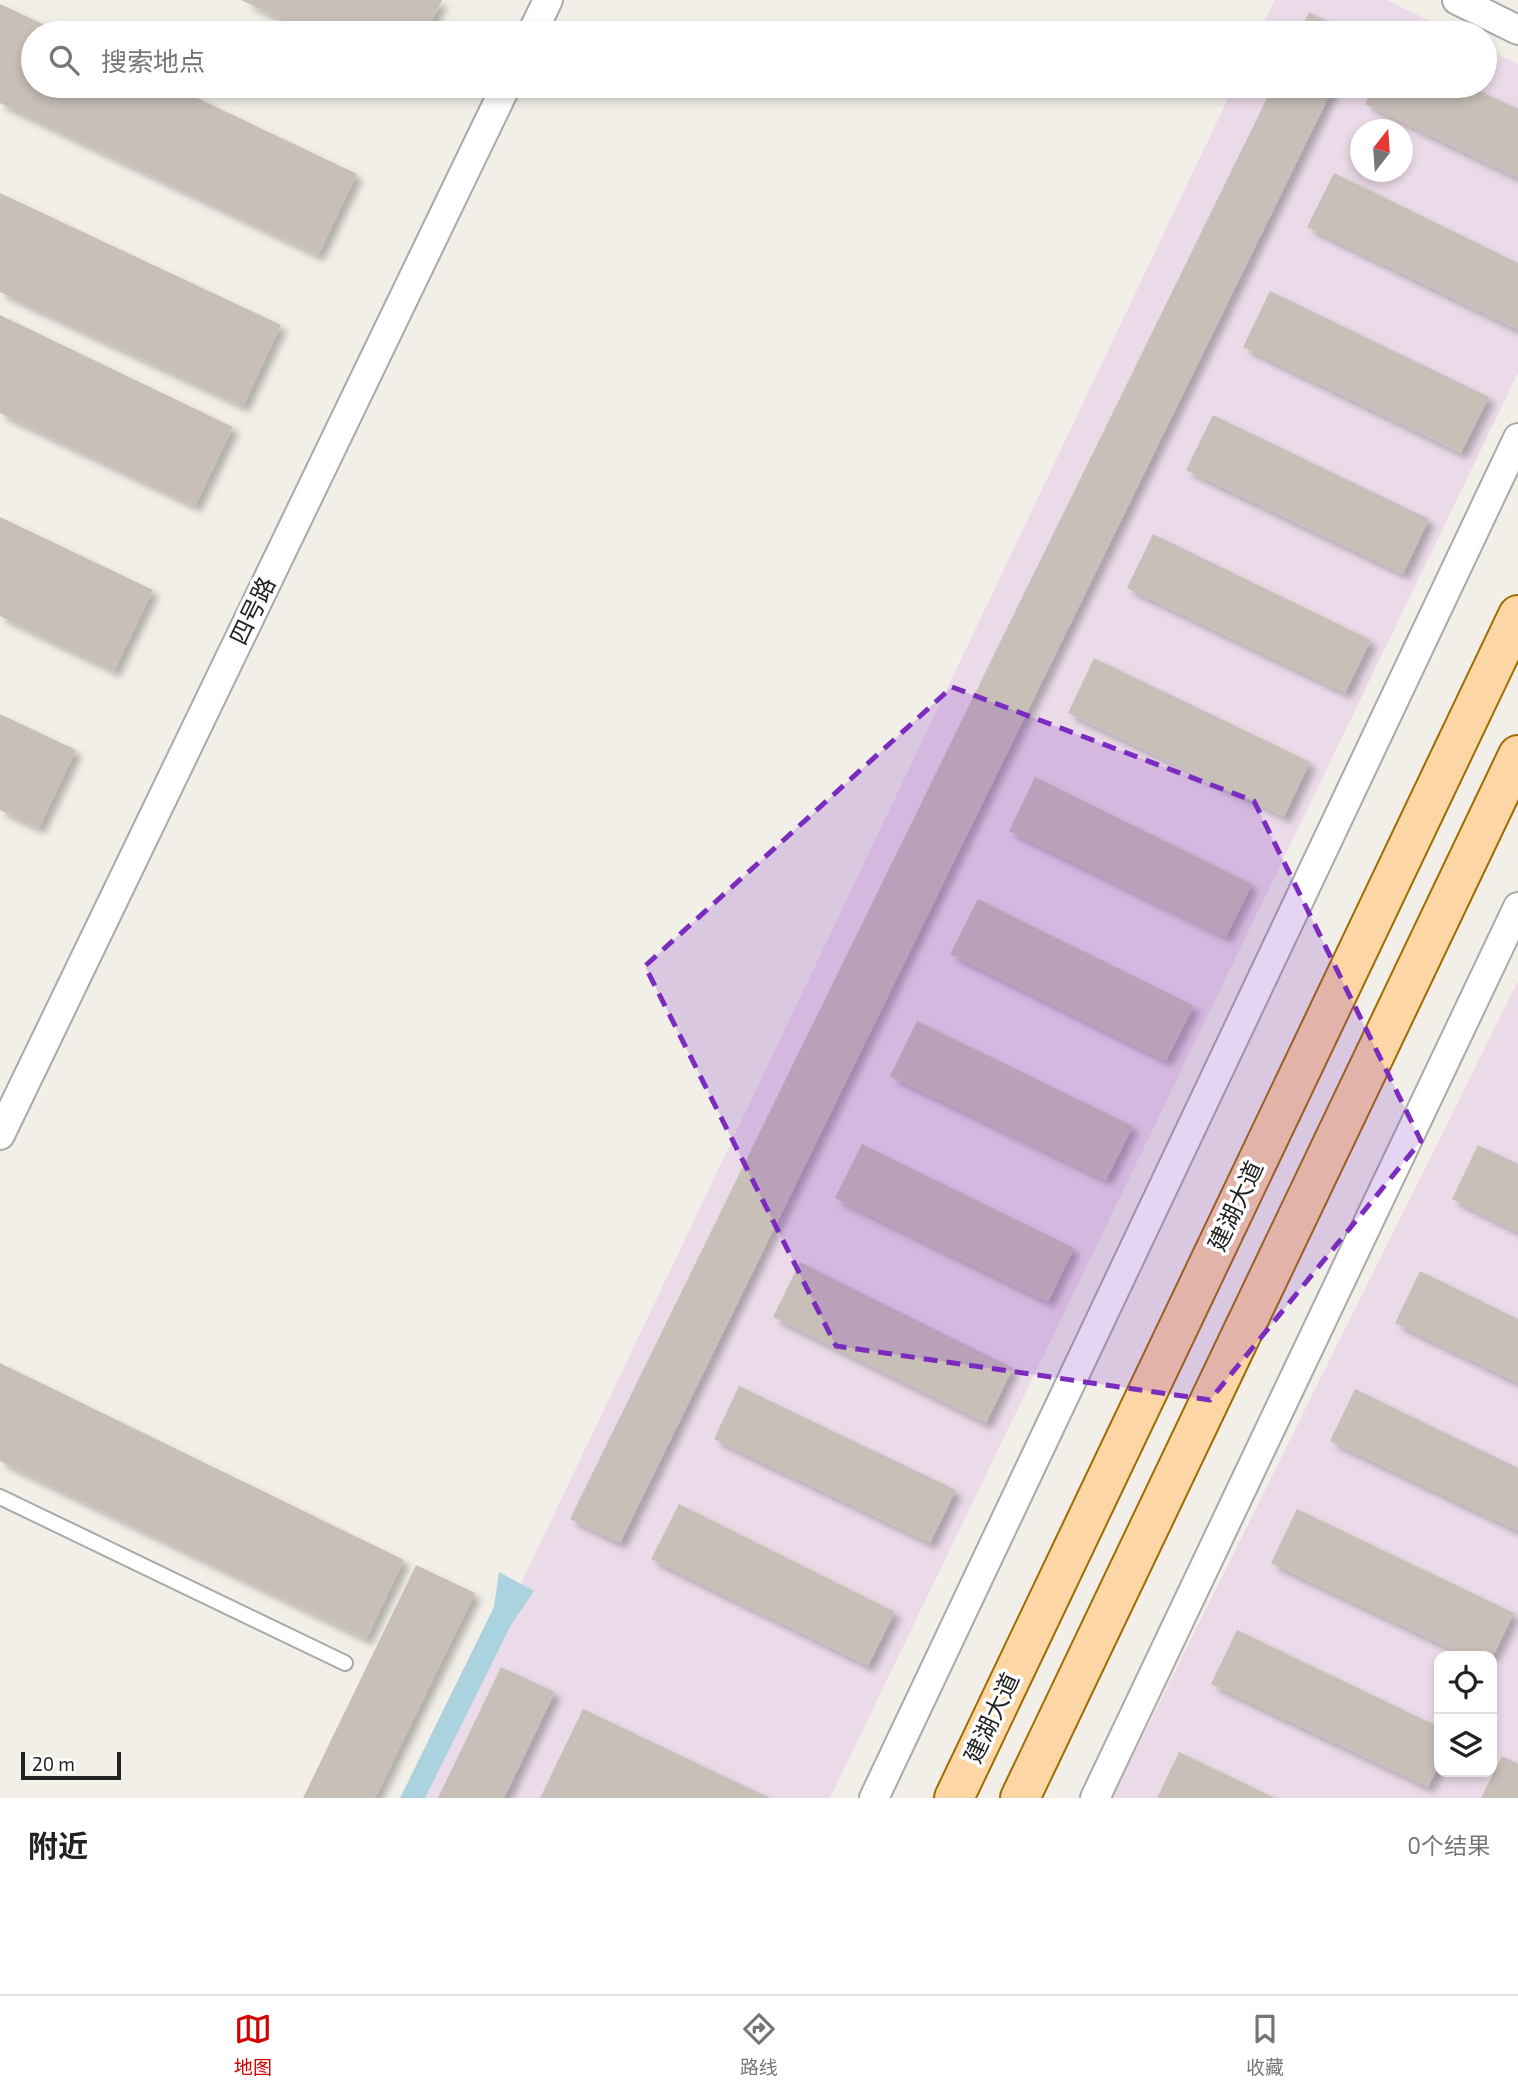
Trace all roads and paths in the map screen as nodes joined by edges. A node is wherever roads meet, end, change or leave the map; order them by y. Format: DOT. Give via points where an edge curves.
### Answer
graph roads {
  1 [pos="548,0"];
  2 [pos="1457,0"];
  3 [pos="538,21"];
  4 [pos="1518,30"];
  5 [pos="500,98"];
  6 [pos="1518,438"];
  7 [pos="1518,615"];
  8 [pos="1518,755"];
  9 [pos="1518,907"];
  10 [pos="0,1135"];
  11 [pos="0,1497"];
  12 [pos="345,1663"];
  13 [pos="874,1798"];
  14 [pos="954,1798"];
  15 [pos="1020,1798"];
  16 [pos="1095,1798"];
  1 -- 3 [label="street"];
  2 -- 4 [label="street"];
  5 -- 10 [label="street, 四号路"];
  6 -- 13 [label="street"];
  7 -- 14 [label="main road, 建湖大道"];
  8 -- 15 [label="main road"];
  9 -- 16 [label="street"];
  11 -- 12 [label="lane"];
}
